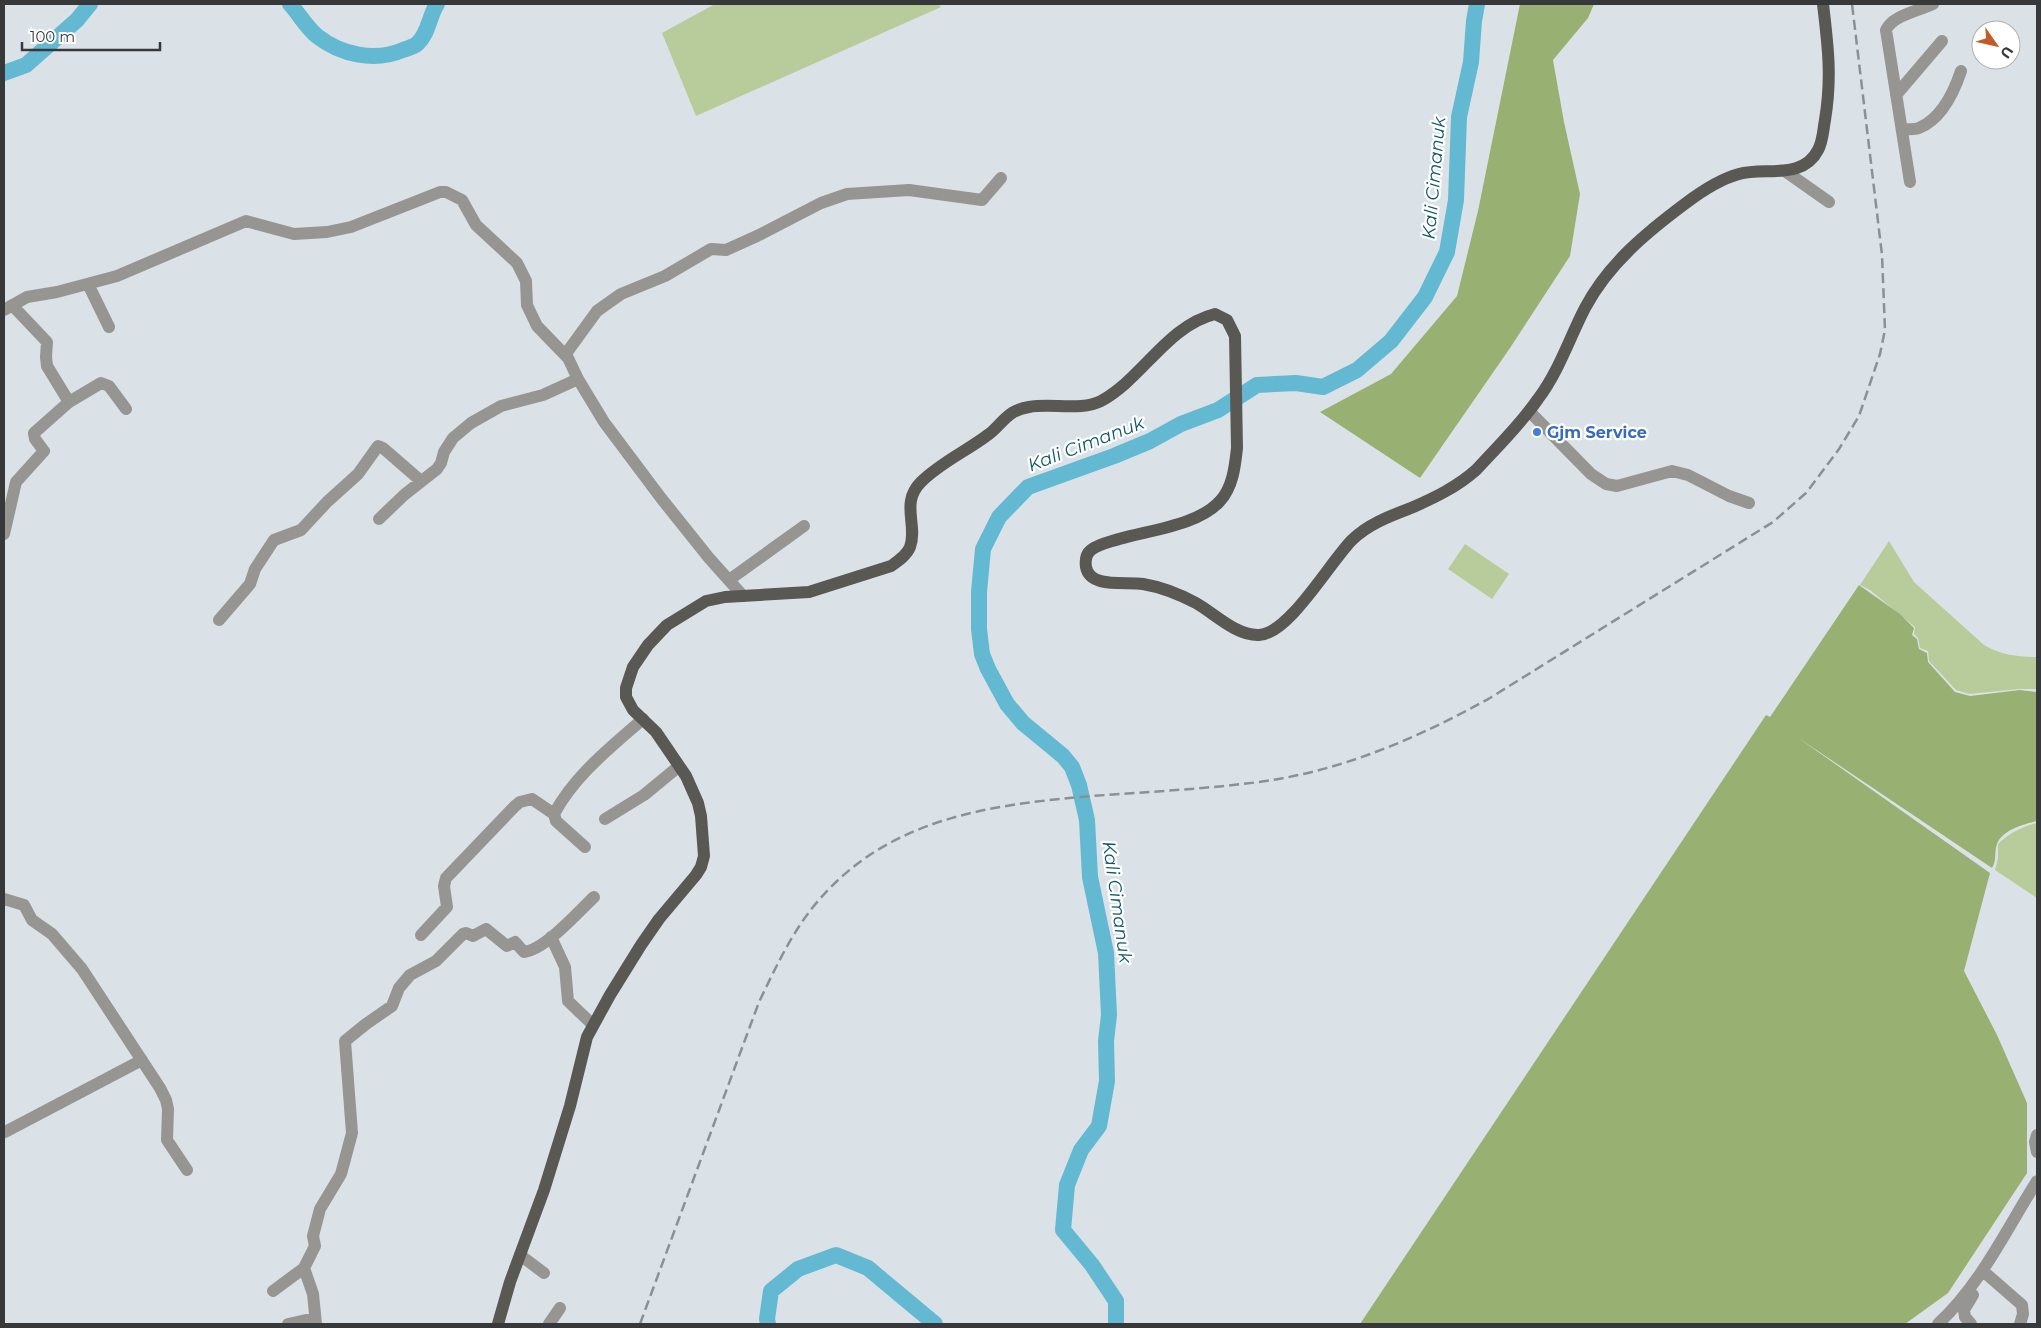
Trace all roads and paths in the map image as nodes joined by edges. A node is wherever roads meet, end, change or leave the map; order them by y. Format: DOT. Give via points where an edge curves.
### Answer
graph roads {
  1 [pos="1823,4"];
  2 [pos="1932,4"];
  3 [pos="1942,41"];
  4 [pos="1961,71"];
  5 [pos="1896,95"];
  6 [pos="1903,129"];
  7 [pos="1785,171"];
  8 [pos="1001,178"];
  9 [pos="897,180"];
  10 [pos="1910,182"];
  11 [pos="884,192"];
  12 [pos="1829,202"];
  13 [pos="88,284"];
  14 [pos="8,307"];
  15 [pos="109,327"];
  16 [pos="566,355"];
  17 [pos="578,379"];
  18 [pos="70,402"];
  19 [pos="126,409"];
  20 [pos="1529,411"];
  21 [pos="421,481"];
  22 [pos="1749,503"];
  23 [pos="379,519"];
  24 [pos="804,526"];
  25 [pos="4,534"];
  26 [pos="728,580"];
  27 [pos="743,596"];
  28 [pos="219,620"];
  29 [pos="643,719"];
  30 [pos="678,766"];
  31 [pos="554,814"];
  32 [pos="605,819"];
  33 [pos="585,847"];
  34 [pos="594,897"];
  35 [pos="4,899"];
  36 [pos="421,935"];
  37 [pos="551,937"];
  38 [pos="593,1025"];
  39 [pos="142,1060"];
  40 [pos="5,1132"];
  41 [pos="2037,1135"];
  42 [pos="2037,1152"];
  43 [pos="187,1170"];
  44 [pos="2037,1181"];
  45 [pos="520,1255"];
  46 [pos="304,1268"];
  47 [pos="1983,1271"];
  48 [pos="544,1272"];
  49 [pos="1972,1283"];
  50 [pos="273,1291"];
  51 [pos="560,1308"];
  52 [pos="315,1321"];
  53 [pos="288,1324"];
  54 [pos="498,1324"];
  55 [pos="549,1324"];
  56 [pos="1938,1324"];
  57 [pos="1971,1324"];
  58 [pos="2020,1324"];
  1 -- 7 [label="main road" via="1830,87 1822,141 1812,158"];
  2 -- 5 [label="street" via="1887,27"];
  3 -- 5 [label="street"];
  4 -- 6 [label="street" via="1949,98 1930,121 1918,129"];
  5 -- 6 [label="street"];
  6 -- 10 [label="street"];
  7 -- 12 [label="street"];
  7 -- 20 [label="main road" via="1754,171 1717,183 1647,233 1624,255 1593,295 1559,366"];
  8 -- 11 [label="street" via="982,200 909,190"];
  9 -- 11 [label="street"];
  11 -- 16 [label="street" via="847,194 821,203 726,250 711,249 665,276 621,294 597,311"];
  13 -- 14 [label="street" via="27,297"];
  13 -- 15 [label="street"];
  13 -- 16 [label="street" via="117,276 246,221 294,234 327,232 351,227 446,192 462,200 476,225 517,264 526,281 528,305 537,326"];
  14 -- 18 [label="street" via="47,342 47,366"];
  16 -- 17 [label="street"];
  17 -- 21 [label="street" via="543,395 501,406 470,423 453,438 438,469"];
  17 -- 26 [label="street" via="604,422"];
  18 -- 19 [label="street" via="101,383 109,386"];
  18 -- 25 [label="street" via="34,434 44,451 16,482"];
  20 -- 22 [label="street" via="1591,474 1606,484 1617,486 1672,471"];
  20 -- 27 [label="main road" via="1464,481 1358,533 1277,628 1258,636 1238,630 1194,602 1171,592 1141,584 1103,582 1087,570 1085,560 1090,550 1105,543 1199,517 1213,507 1229,488 1237,448 1235,336 1227,320 1215,314 1176,335 1145,366 1101,401 1080,406 1047,405 1020,409 1010,414 990,434 938,468 914,490 910,547 891,566 809,592"];
  21 -- 23 [label="street"];
  21 -- 28 [label="street" via="378,446 358,474 302,530 274,540 255,569 250,584"];
  24 -- 26 [label="street"];
  26 -- 27 [label="street"];
  27 -- 29 [label="main road" via="706,601 667,625 648,644 633,667 626,688 626,697 633,710"];
  29 -- 30 [label="main road" via="656,732"];
  29 -- 31 [label="street" via="587,769"];
  30 -- 32 [label="street" via="639,798"];
  30 -- 38 [label="main road" via="686,776 701,816 704,856 701,867 658,919"];
  31 -- 33 [label="street" via="556,822"];
  31 -- 36 [label="street" via="532,799 515,806 446,878 447,907"];
  34 -- 37 [label="street"];
  35 -- 39 [label="street" via="24,905 32,920 52,934 82,968"];
  37 -- 38 [label="street" via="565,967 568,1001"];
  37 -- 46 [label="street" via="532,951 524,952 515,942 507,946 486,929 473,936 463,934 436,961 413,973 401,985 392,1006 346,1040 352,1133 341,1174 320,1209 313,1236 315,1246"];
  38 -- 45 [label="main road" via="544,1190"];
  39 -- 40 [label="street"];
  39 -- 43 [label="street" via="166,1100 166,1140"];
  41 -- 42 [label="street"];
  44 -- 47 [label="street"];
  45 -- 48 [label="street"];
  45 -- 54 [label="main road"];
  46 -- 50 [label="street"];
  46 -- 52 [label="street" via="313,1294"];
  47 -- 49 [label="street"];
  47 -- 58 [label="street" via="2022,1306"];
  49 -- 56 [label="street"];
  49 -- 57 [label="street" via="1973,1295 1964,1310"];
  51 -- 55 [label="street"];
  52 -- 53 [label="street"];
}
